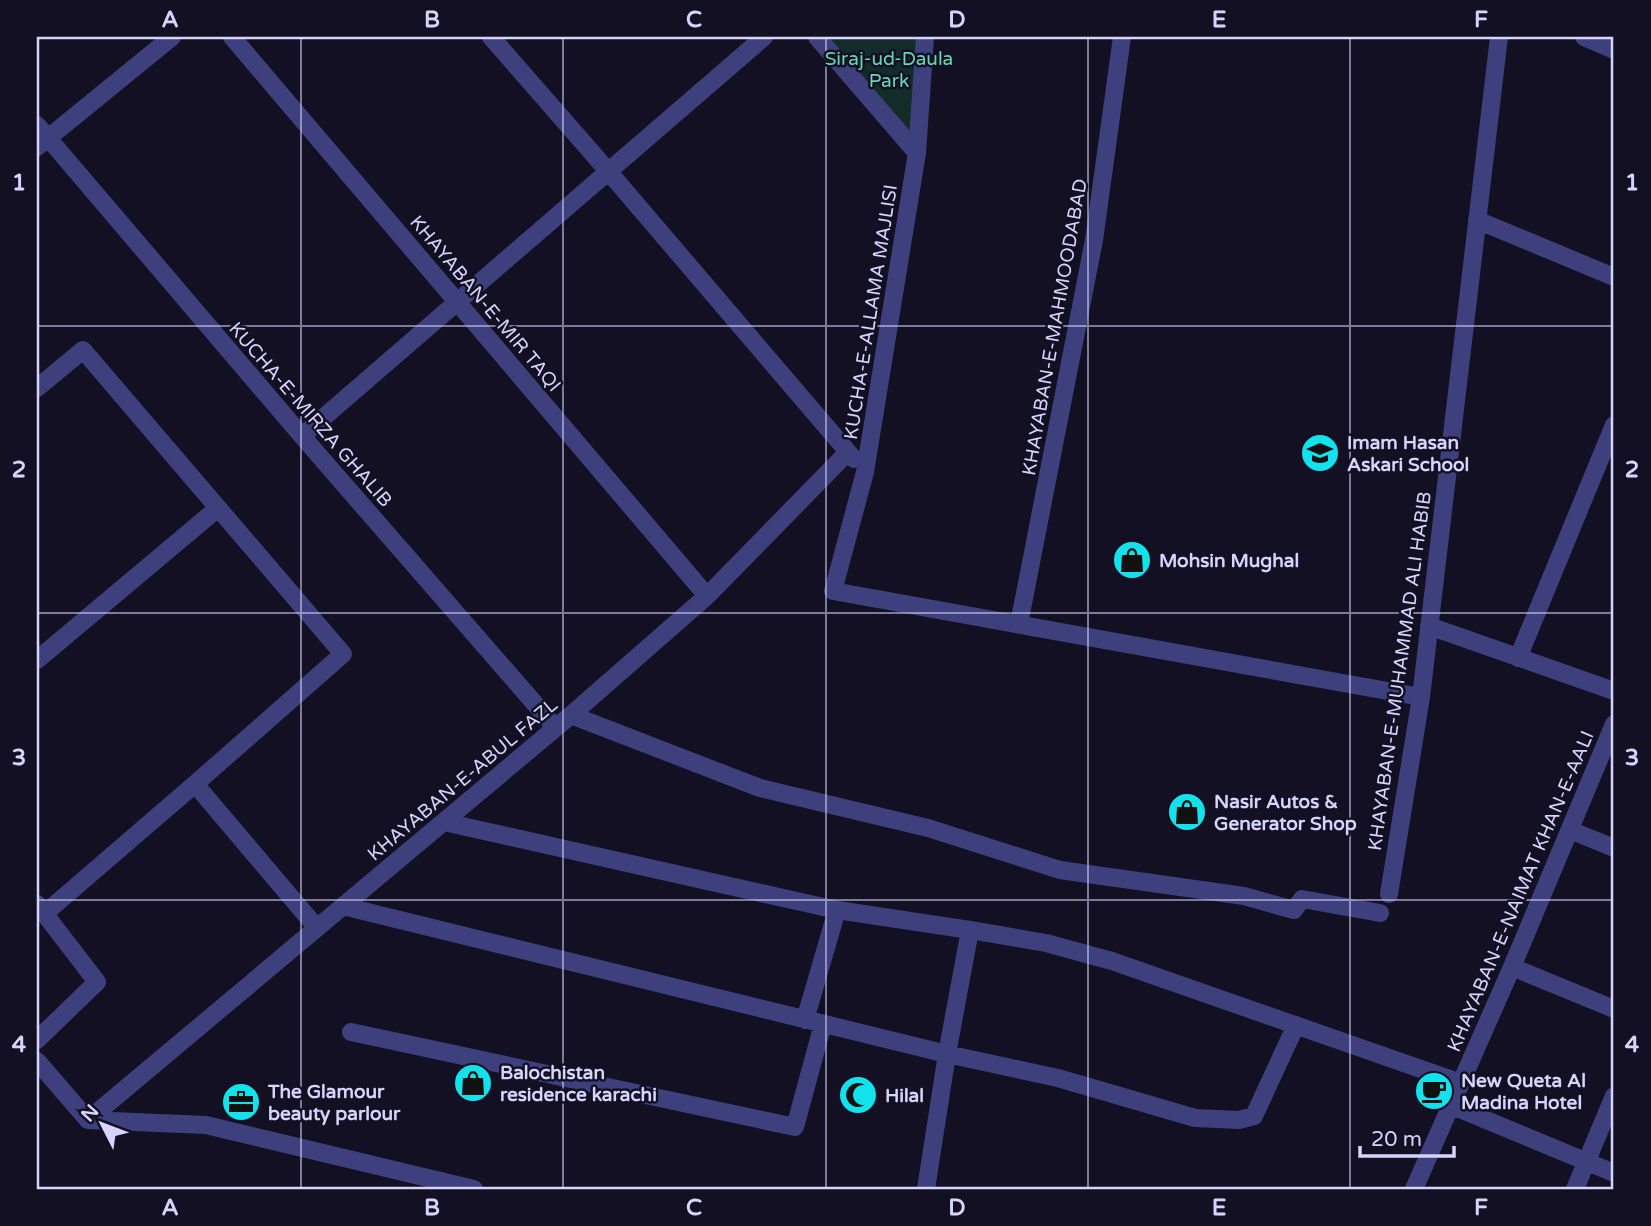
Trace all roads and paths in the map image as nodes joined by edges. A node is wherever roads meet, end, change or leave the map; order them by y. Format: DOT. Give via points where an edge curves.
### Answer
graph roads {
  1 [pos="172,37"];
  2 [pos="232,37"];
  3 [pos="491,37"];
  4 [pos="764,37"];
  5 [pos="817,37"];
  6 [pos="925,37"];
  7 [pos="1122,37"];
  8 [pos="1499,37"];
  9 [pos="1584,37"];
  10 [pos="1614,50"];
  11 [pos="41,137"];
  12 [pos="917,153"];
  13 [pos="608,171"];
  14 [pos="1477,220"];
  15 [pos="1614,276"];
  16 [pos="457,302"];
  17 [pos="39,382"];
  18 [pos="1614,425"];
  19 [pos="302,436"];
  20 [pos="848,452"];
  21 [pos="865,472"];
  22 [pos="218,509"];
  23 [pos="707,596"];
  24 [pos="1019,624"];
  25 [pos="1429,626"];
  26 [pos="1518,658"];
  27 [pos="37,660"];
  28 [pos="1614,691"];
  29 [pos="1420,697"];
  30 [pos="571,715"];
  31 [pos="1614,724"];
  32 [pos="556,728"];
  33 [pos="195,784"];
  34 [pos="444,822"];
  35 [pos="1570,830"];
  36 [pos="1614,848"];
  37 [pos="1389,894"];
  38 [pos="343,906"];
  39 [pos="40,909"];
  40 [pos="837,910"];
  41 [pos="1380,913"];
  42 [pos="317,928"];
  43 [pos="970,930"];
  44 [pos="1512,967"];
  45 [pos="1614,1009"];
  46 [pos="814,1022"];
  47 [pos="1296,1025"];
  48 [pos="351,1032"];
  49 [pos="37,1040"];
  50 [pos="947,1054"];
  51 [pos="37,1061"];
  52 [pos="1461,1083"];
  53 [pos="1614,1097"];
  54 [pos="1451,1105"];
  55 [pos="88,1120"];
  56 [pos="1587,1162"];
  57 [pos="1614,1173"];
  58 [pos="474,1189"];
  59 [pos="926,1189"];
  60 [pos="1414,1189"];
  61 [pos="1575,1189"];
  1 -- 11 [label="street"];
  2 -- 16 [label="street, KHAYABAN-E-MIR TAQI"];
  3 -- 13 [label="street"];
  4 -- 13 [label="street"];
  5 -- 12 [label="street"];
  6 -- 12 [label="street, KUCHA-E-ALLAMA MAJLISI"];
  7 -- 24 [label="street, KHAYABAN-E-MAHMOODABAD" via="1094,240"];
  8 -- 14 [label="street, KHAYABAN-E-MUHAMMAD ALI HABIB"];
  9 -- 10 [label="street"];
  11 -- 19 [label="street, KUCHA-E-MIRZA GHALIB"];
  12 -- 21 [label="street, KUCHA-E-ALLAMA MAJLISI"];
  13 -- 16 [label="street"];
  13 -- 20 [label="street"];
  14 -- 15 [label="street"];
  14 -- 25 [label="street, KHAYABAN-E-MUHAMMAD ALI HABIB"];
  16 -- 19 [label="street"];
  16 -- 23 [label="street, KHAYABAN-E-MIR TAQI"];
  17 -- 22 [label="street" via="83,350"];
  18 -- 26 [label="street"];
  19 -- 32 [label="street, KUCHA-E-MIRZA GHALIB"];
  20 -- 21 [label="street"];
  20 -- 23 [label="street, KHAYABAN-E-ABUL FAZL"];
  21 -- 24 [label="street, KUCHA-E-ALLAMA MAJLISI" via="834,591"];
  22 -- 27 [label="street"];
  22 -- 33 [label="street" via="343,653"];
  23 -- 30 [label="street, KHAYABAN-E-ABUL FAZL"];
  24 -- 29 [label="street"];
  25 -- 26 [label="street"];
  25 -- 29 [label="street, KHAYABAN-E-MUHAMMAD ALI HABIB"];
  26 -- 28 [label="street"];
  29 -- 37 [label="street, KHAYABAN-E-MUHAMMAD ALI HABIB"];
  30 -- 32 [label="street, KHAYABAN-E-ABUL FAZL"];
  30 -- 41 [label="street" via="760,788 928,828 1060,870 1244,896 1294,910 1302,899"];
  31 -- 35 [label="street, KHAYABAN-E-NAIMAT KHAN-E-AALI"];
  32 -- 34 [label="street, KHAYABAN-E-ABUL FAZL"];
  33 -- 39 [label="street"];
  33 -- 42 [label="street"];
  34 -- 38 [label="street, KHAYABAN-E-ABUL FAZL"];
  34 -- 40 [label="street"];
  35 -- 36 [label="street"];
  35 -- 44 [label="street, KHAYABAN-E-NAIMAT KHAN-E-AALI"];
  38 -- 42 [label="street, KHAYABAN-E-ABUL FAZL"];
  38 -- 46 [label="street"];
  39 -- 49 [label="street" via="97,982"];
  40 -- 43 [label="street"];
  40 -- 46 [label="street"];
  42 -- 55 [label="street, KHAYABAN-E-ABUL FAZL"];
  43 -- 47 [label="street" via="1046,943 1112,961"];
  43 -- 50 [label="street"];
  44 -- 45 [label="street"];
  44 -- 52 [label="street, KHAYABAN-E-NAIMAT KHAN-E-AALI"];
  46 -- 48 [label="street" via="795,1127"];
  46 -- 50 [label="street"];
  47 -- 50 [label="street" via="1254,1116 1239,1121 1195,1118 1058,1078"];
  47 -- 52 [label="street"];
  50 -- 59 [label="street"];
  51 -- 55 [label="street"];
  52 -- 54 [label="street, KHAYABAN-E-NAIMAT KHAN-E-AALI"];
  53 -- 56 [label="street"];
  54 -- 56 [label="street"];
  54 -- 60 [label="street, KHAYABAN-E-NAIMAT KHAN-E-AALI"];
  55 -- 58 [label="street" via="205,1125"];
  56 -- 57 [label="street"];
  56 -- 61 [label="street"];
}
